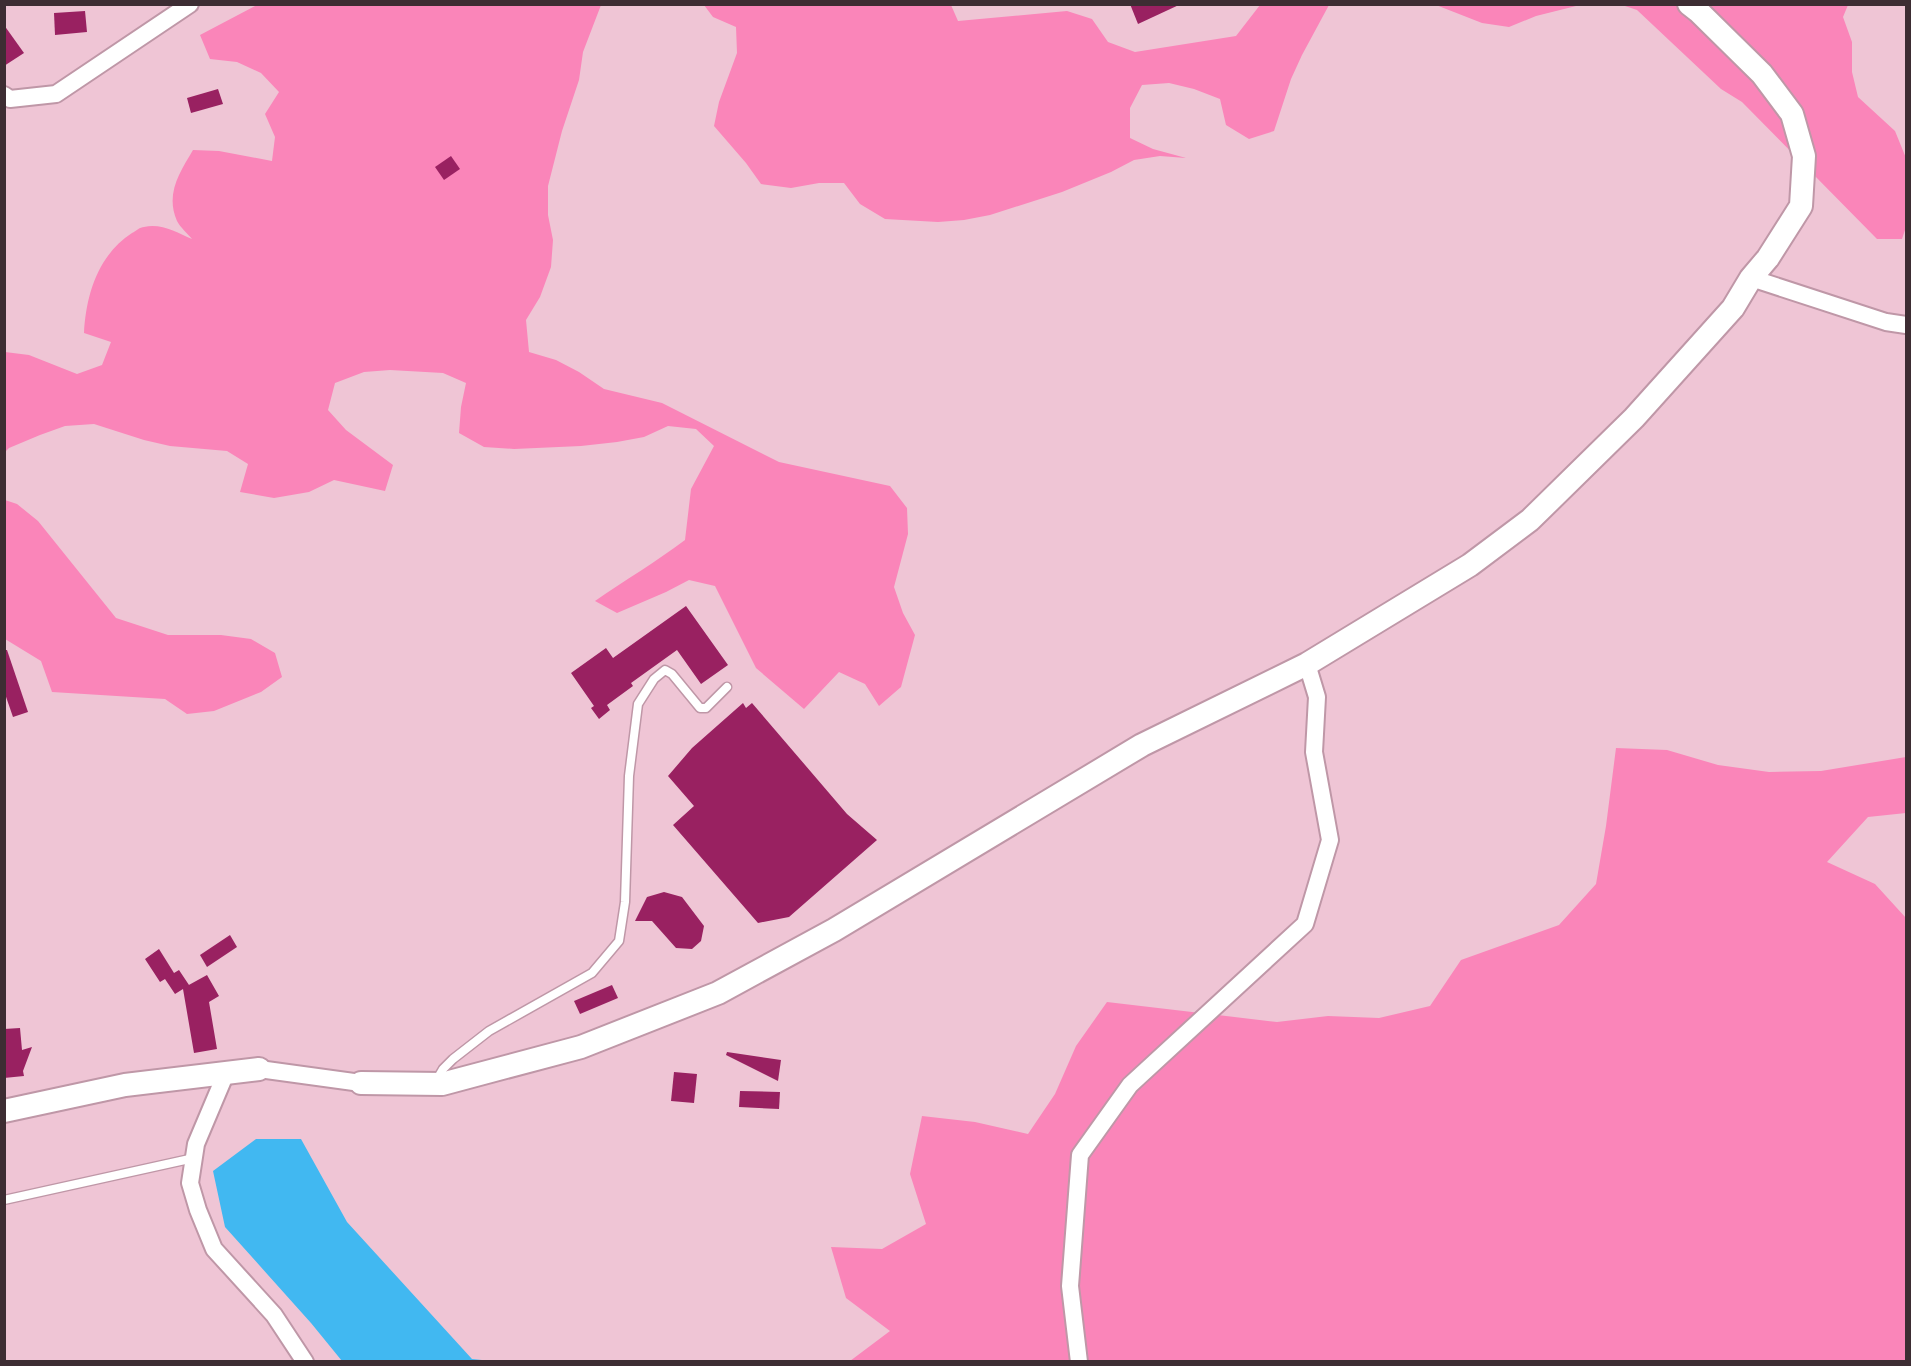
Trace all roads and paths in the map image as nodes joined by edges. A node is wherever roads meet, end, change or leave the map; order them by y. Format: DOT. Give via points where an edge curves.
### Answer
graph roads {
  1 [pos="190,4"];
  2 [pos="1689,4"];
  3 [pos="4,95"];
  4 [pos="1751,278"];
  5 [pos="1906,325"];
  6 [pos="1307,664"];
  7 [pos="727,687"];
  8 [pos="259,1069"];
  9 [pos="226,1072"];
  10 [pos="361,1083"];
  11 [pos="434,1084"];
  12 [pos="4,1111"];
  13 [pos="194,1158"];
  14 [pos="4,1200"];
  15 [pos="304,1362"];
  16 [pos="1079,1362"];
  1 -- 3 [label="street" via="56,94 10,99"];
  2 -- 4 [label="street" via="1762,74 1792,114 1804,156 1801,206"];
  4 -- 5 [label="street"];
  4 -- 6 [label="street" via="1733,308 1634,418 1530,520 1470,565"];
  6 -- 11 [label="street" via="1142,745 834,930 718,993 581,1047"];
  6 -- 16 [label="street" via="1317,697 1314,752 1330,840 1305,924 1130,1085 1080,1155 1070,1286"];
  7 -- 11 [label="lane" via="706,708 700,708 665,670 654,679 638,704 629,776 620,941 592,973 489,1031 453,1059"];
  8 -- 9 [label="street"];
  8 -- 10 [label="street"];
  9 -- 12 [label="street" via="125,1085"];
  9 -- 13 [label="street" via="196,1144"];
  10 -- 11 [label="street"];
  13 -- 14 [label="lane"];
  13 -- 15 [label="street" via="190,1183 214,1249 274,1315"];
}
